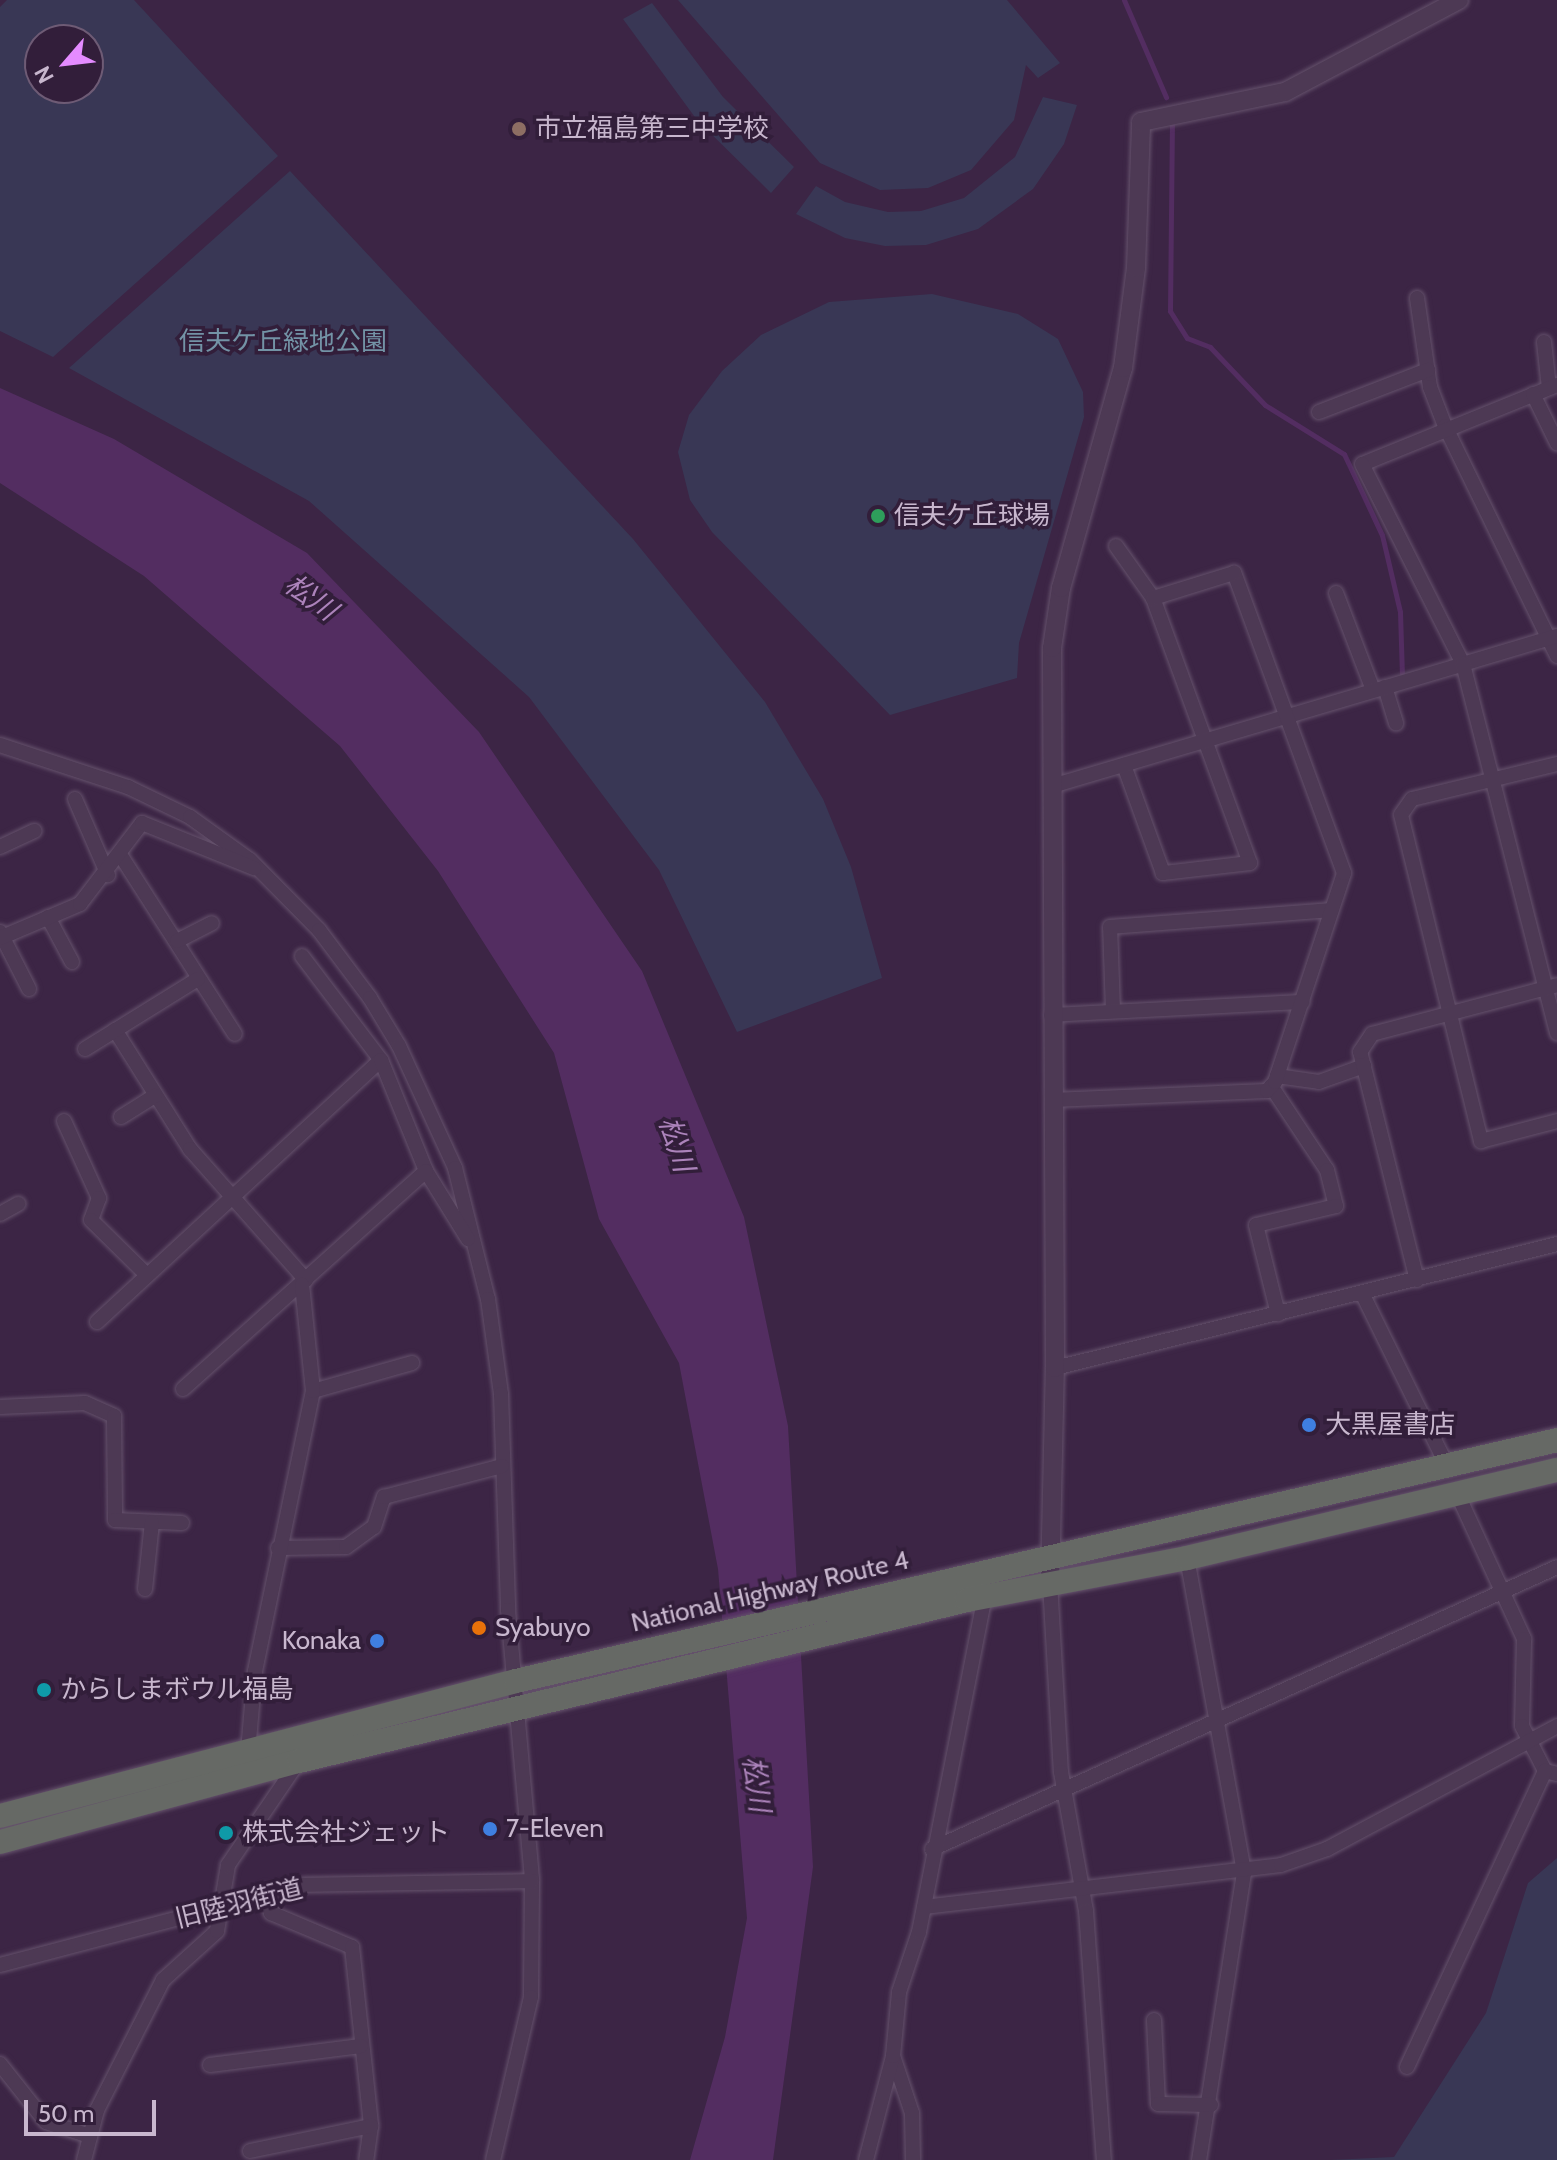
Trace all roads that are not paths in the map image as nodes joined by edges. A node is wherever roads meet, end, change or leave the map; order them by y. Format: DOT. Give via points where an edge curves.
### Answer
graph roads {
  1 [pos="1459,0"];
  2 [pos="1417,298"];
  3 [pos="1544,342"];
  4 [pos="1428,370"];
  5 [pos="1553,386"];
  6 [pos="1533,394"];
  7 [pos="1319,412"];
  8 [pos="1445,426"];
  9 [pos="1557,443"];
  10 [pos="1116,546"];
  11 [pos="1336,593"];
  12 [pos="1153,598"];
  13 [pos="1554,637"];
  14 [pos="1557,656"];
  15 [pos="1463,664"];
  16 [pos="1379,689"];
  17 [pos="1288,716"];
  18 [pos="1396,723"];
  19 [pos="1206,740"];
  20 [pos="0,745"];
  21 [pos="1557,764"];
  22 [pos="1124,765"];
  23 [pos="1492,780"];
  24 [pos="1052,786"];
  25 [pos="75,799"];
  26 [pos="35,831"];
  27 [pos="0,847"];
  28 [pos="121,856"];
  29 [pos="262,871"];
  30 [pos="108,875"];
  31 [pos="1331,910"];
  32 [pos="48,917"];
  33 [pos="212,923"];
  34 [pos="1,935"];
  35 [pos="177,941"];
  36 [pos="302,956"];
  37 [pos="72,962"];
  38 [pos="198,979"];
  39 [pos="1551,987"];
  40 [pos="29,989"];
  41 [pos="1303,1002"];
  42 [pos="1113,1011"];
  43 [pos="1051,1015"];
  44 [pos="1449,1015"];
  45 [pos="115,1030"];
  46 [pos="1557,1033"];
  47 [pos="235,1034"];
  48 [pos="85,1049"];
  49 [pos="381,1060"];
  50 [pos="1364,1066"];
  51 [pos="1274,1081"];
  52 [pos="155,1096"];
  53 [pos="1052,1100"];
  54 [pos="121,1117"];
  55 [pos="64,1121"];
  56 [pos="1557,1121"];
  57 [pos="426,1171"];
  58 [pos="233,1196"];
  59 [pos="18,1204"];
  60 [pos="0,1214"];
  61 [pos="471,1242"];
  62 [pos="1557,1244"];
  63 [pos="147,1275"];
  64 [pos="1417,1280"];
  65 [pos="304,1283"];
  66 [pos="1362,1293"];
  67 [pos="1278,1314"];
  68 [pos="97,1322"];
  69 [pos="412,1363"];
  70 [pos="1055,1368"];
  71 [pos="183,1389"];
  72 [pos="313,1391"];
  73 [pos="0,1407"];
  74 [pos="1557,1440"];
  75 [pos="502,1466"];
  76 [pos="1447,1466"];
  77 [pos="1557,1470"];
  78 [pos="1457,1493"];
  79 [pos="152,1522"];
  80 [pos="182,1523"];
  81 [pos="278,1548"];
  82 [pos="1187,1558"];
  83 [pos="1557,1567"];
  84 [pos="1049,1571"];
  85 [pos="145,1589"];
  86 [pos="1504,1592"];
  87 [pos="976,1598"];
  88 [pos="525,1679"];
  89 [pos="524,1707"];
  90 [pos="1219,1719"];
  91 [pos="1557,1726"];
  92 [pos="1530,1742"];
  93 [pos="248,1752"];
  94 [pos="299,1761"];
  95 [pos="1551,1772"];
  96 [pos="1067,1791"];
  97 [pos="0,1816"];
  98 [pos="0,1842"];
  99 [pos="932,1849"];
  100 [pos="1244,1873"];
  101 [pos="532,1881"];
  102 [pos="1083,1889"];
  103 [pos="265,1892"];
  104 [pos="221,1906"];
  105 [pos="924,1907"];
  106 [pos="0,1965"];
  107 [pos="1154,2020"];
  108 [pos="361,2046"];
  109 [pos="893,2056"];
  110 [pos="0,2064"];
  111 [pos="210,2065"];
  112 [pos="1407,2067"];
  113 [pos="1211,2105"];
  114 [pos="371,2126"];
  115 [pos="90,2136"];
  116 [pos="250,2151"];
  117 [pos="84,2160"];
  118 [pos="366,2160"];
  119 [pos="493,2160"];
  120 [pos="866,2160"];
  121 [pos="913,2160"];
  122 [pos="1104,2160"];
  123 [pos="1199,2160"];
  1 -- 24 [label="street" via="1285,92 1141,122 1136,268 1123,368 1061,588 1052,648"];
  2 -- 4 [label="street"];
  3 -- 5 [label="street"];
  4 -- 7 [label="street"];
  4 -- 8 [label="street"];
  5 -- 6 [label="street"];
  6 -- 8 [label="street"];
  6 -- 9 [label="street"];
  8 -- 13 [label="street"];
  8 -- 15 [label="street" via="1362,464"];
  10 -- 12 [label="street"];
  11 -- 16 [label="street"];
  12 -- 17 [label="street" via="1234,573"];
  12 -- 19 [label="street"];
  13 -- 14 [label="street"];
  13 -- 15 [label="street"];
  15 -- 16 [label="street"];
  15 -- 23 [label="street"];
  16 -- 17 [label="street"];
  16 -- 18 [label="street"];
  17 -- 19 [label="street"];
  17 -- 31 [label="street" via="1343,863"];
  19 -- 22 [label="street"];
  19 -- 22 [label="street" via="1250,863 1163,873"];
  20 -- 29 [label="street" via="128,787 190,817"];
  21 -- 23 [label="street"];
  22 -- 24 [label="street"];
  23 -- 39 [label="street"];
  23 -- 44 [label="street" via="1412,799 1401,815"];
  24 -- 43 [label="street"];
  25 -- 30 [label="street"];
  26 -- 27 [label="street"];
  28 -- 29 [label="street" via="142,823 153,823"];
  28 -- 30 [label="street"];
  28 -- 35 [label="street"];
  29 -- 61 [label="street" via="319,930 399,1046 455,1168"];
  30 -- 32 [label="street" via="80,904"];
  31 -- 41 [label="street"];
  31 -- 42 [label="street" via="1110,927"];
  32 -- 34 [label="street"];
  32 -- 37 [label="street"];
  33 -- 35 [label="street"];
  34 -- 40 [label="street"];
  35 -- 38 [label="street"];
  36 -- 49 [label="street"];
  38 -- 45 [label="street"];
  38 -- 47 [label="street"];
  39 -- 44 [label="street"];
  39 -- 46 [label="street"];
  41 -- 42 [label="street"];
  41 -- 51 [label="street"];
  42 -- 43 [label="street"];
  43 -- 53 [label="street"];
  44 -- 50 [label="street" via="1372,1034 1360,1052"];
  44 -- 56 [label="street" via="1481,1141"];
  45 -- 48 [label="street"];
  45 -- 52 [label="street"];
  49 -- 57 [label="street"];
  49 -- 58 [label="street"];
  50 -- 51 [label="street" via="1319,1082"];
  50 -- 64 [label="street"];
  51 -- 53 [label="street"];
  51 -- 67 [label="street" via="1327,1170 1336,1206 1256,1225"];
  52 -- 54 [label="street"];
  52 -- 58 [label="street" via="190,1149"];
  53 -- 70 [label="street"];
  55 -- 63 [label="street" via="95,1186 91,1220"];
  57 -- 61 [label="street"];
  57 -- 65 [label="street"];
  58 -- 63 [label="street"];
  58 -- 65 [label="street"];
  59 -- 60 [label="street"];
  61 -- 75 [label="street" via="495,1346"];
  62 -- 64 [label="street"];
  63 -- 68 [label="street"];
  64 -- 66 [label="street"];
  65 -- 71 [label="street"];
  65 -- 72 [label="street"];
  66 -- 67 [label="street"];
  66 -- 76 [label="street"];
  67 -- 70 [label="street"];
  69 -- 72 [label="street"];
  70 -- 84 [label="street"];
  72 -- 81 [label="street"];
  73 -- 79 [label="street" via="85,1403 114,1416 115,1520"];
  74 -- 76 [label="highway, National Highway Route 4"];
  75 -- 81 [label="street" via="384,1497 374,1527 346,1547"];
  75 -- 88 [label="street"];
  76 -- 84 [label="highway, National Highway Route 4"];
  77 -- 78 [label="highway, National Highway Route 4"];
  78 -- 82 [label="highway, National Highway Route 4"];
  78 -- 86 [label="street"];
  79 -- 80 [label="street"];
  79 -- 85 [label="street"];
  81 -- 93 [label="street" via="255,1671"];
  82 -- 84 [label="highway, National Highway Route 4"];
  82 -- 90 [label="street"];
  83 -- 86 [label="street"];
  84 -- 87 [label="highway, National Highway Route 4"];
  84 -- 88 [label="highway, National Highway Route 4" via="969,1574"];
  84 -- 96 [label="street"];
  86 -- 90 [label="street"];
  86 -- 92 [label="street" via="1524,1639 1522,1726"];
  87 -- 89 [label="highway, National Highway Route 4"];
  87 -- 99 [label="street"];
  88 -- 89 [label="street"];
  88 -- 93 [label="highway, National Highway Route 4"];
  89 -- 94 [label="highway, National Highway Route 4"];
  89 -- 101 [label="street"];
  90 -- 96 [label="street"];
  90 -- 100 [label="street"];
  91 -- 92 [label="street"];
  92 -- 95 [label="street"];
  92 -- 100 [label="street" via="1327,1849"];
  93 -- 97 [label="highway, National Highway Route 4"];
  94 -- 98 [label="highway, National Highway Route 4"];
  94 -- 104 [label="street" via="228,1865"];
  95 -- 112 [label="street"];
  96 -- 99 [label="street"];
  96 -- 102 [label="street"];
  99 -- 105 [label="street"];
  100 -- 102 [label="street"];
  100 -- 113 [label="street"];
  101 -- 103 [label="street, 旧陸羽街道" via="304,1885"];
  101 -- 119 [label="street" via="531,1997"];
  102 -- 105 [label="street"];
  102 -- 122 [label="street"];
  103 -- 104 [label="street, 旧陸羽街道"];
  103 -- 108 [label="street" via="271,1913 352,1947"];
  104 -- 106 [label="street, 旧陸羽街道"];
  104 -- 115 [label="street" via="217,1931 163,1980"];
  105 -- 109 [label="street" via="899,1992"];
  107 -- 113 [label="street" via="1158,2104"];
  108 -- 111 [label="street"];
  108 -- 114 [label="street"];
  109 -- 120 [label="street"];
  109 -- 121 [label="street" via="908,2090"];
  110 -- 115 [label="street" via="46,2122"];
  113 -- 123 [label="street"];
  114 -- 116 [label="street"];
  114 -- 118 [label="street"];
  115 -- 117 [label="street"];
}
